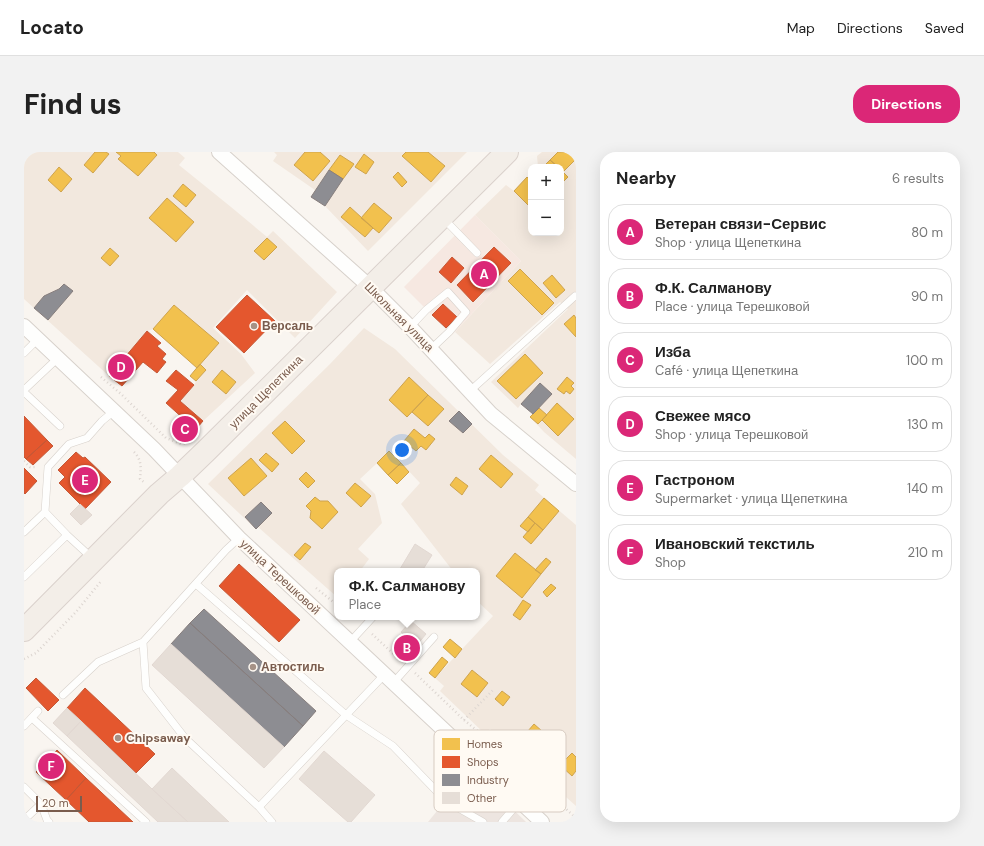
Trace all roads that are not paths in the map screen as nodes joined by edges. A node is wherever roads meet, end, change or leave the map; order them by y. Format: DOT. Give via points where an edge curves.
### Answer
graph roads {
  1 [pos="219,152"];
  2 [pos="507,152"];
  3 [pos="441,217"];
  4 [pos="477,253"];
  5 [pos="370,287"];
  6 [pos="574,296"];
  7 [pos="24,326"];
  8 [pos="410,327"];
  9 [pos="38,339"];
  10 [pos="431,349"];
  11 [pos="24,353"];
  12 [pos="58,358"];
  13 [pos="24,391"];
  14 [pos="470,391"];
  15 [pos="114,411"];
  16 [pos="60,426"];
  17 [pos="180,476"];
  18 [pos="576,484"];
  19 [pos="45,512"];
  20 [pos="24,532"];
  21 [pos="67,535"];
  22 [pos="239,538"];
  23 [pos="94,559"];
  24 [pos="24,577"];
  25 [pos="196,584"];
  26 [pos="370,620"];
  27 [pos="29,622"];
  28 [pos="434,636"];
  29 [pos="144,642"];
  30 [pos="350,642"];
  31 [pos="390,678"];
  32 [pos="64,695"];
  33 [pos="38,711"];
  34 [pos="346,715"];
  35 [pos="32,718"];
  36 [pos="24,726"];
  37 [pos="445,730"];
  38 [pos="24,787"];
  39 [pos="434,789"];
  40 [pos="41,804"];
  41 [pos="259,807"];
  42 [pos="465,812"];
  43 [pos="511,812"];
  44 [pos="532,812"];
  45 [pos="24,820"];
  46 [pos="49,822"];
  47 [pos="146,822"];
  48 [pos="272,822"];
  49 [pos="483,822"];
  50 [pos="502,822"];
  51 [pos="542,822"];
  1 -- 5 [label="street, Школьная улица"];
  2 -- 3 [label="main road, улица Щепеткина"];
  3 -- 4 [label="lane"];
  3 -- 5 [label="main road, улица Щепеткина"];
  5 -- 8 [label="street, Школьная улица"];
  5 -- 17 [label="main road, улица Щепеткина"];
  6 -- 14 [label="lane"];
  7 -- 9 [label="street, улица Терешковой"];
  8 -- 10 [label="street, Школьная улица"];
  8 -- 10 [label="lane" via="448,292 453,297 466,312"];
  9 -- 11 [label="lane"];
  9 -- 12 [label="street, улица Терешковой"];
  10 -- 14 [label="street, Школьная улица"];
  12 -- 13 [label="lane"];
  12 -- 15 [label="street, улица Терешковой"];
  13 -- 16 [label="lane"];
  14 -- 18 [label="street, Школьная улица" via="491,414"];
  15 -- 17 [label="street, улица Терешковой"];
  15 -- 19 [label="lane" via="87,438 69,444 48,467"];
  17 -- 22 [label="street, улица Терешковой"];
  17 -- 23 [label="main road, улица Щепеткина" via="158,494"];
  19 -- 20 [label="lane"];
  19 -- 21 [label="lane"];
  21 -- 23 [label="lane"];
  21 -- 24 [label="lane"];
  22 -- 25 [label="lane"];
  22 -- 30 [label="street, улица Терешковой"];
  23 -- 27 [label="main road, улица Щепеткина"];
  25 -- 29 [label="lane"];
  25 -- 34 [label="lane"];
  26 -- 30 [label="lane"];
  28 -- 31 [label="lane" via="407,667"];
  29 -- 32 [label="lane" via="98,662"];
  29 -- 41 [label="lane" via="146,688 185,738"];
  30 -- 31 [label="street, улица Терешковой"];
  31 -- 34 [label="lane"];
  31 -- 37 [label="street, улица Терешковой"];
  33 -- 35 [label="lane"];
  34 -- 39 [label="lane" via="393,746"];
  34 -- 41 [label="lane"];
  35 -- 36 [label="lane"];
  35 -- 47 [label="lane"];
  38 -- 40 [label="lane"];
  40 -- 45 [label="lane"];
  40 -- 46 [label="lane"];
  41 -- 48 [label="lane"];
  42 -- 49 [label="lane"];
  43 -- 50 [label="lane"];
  44 -- 51 [label="street, улица Терешковой"];
}
